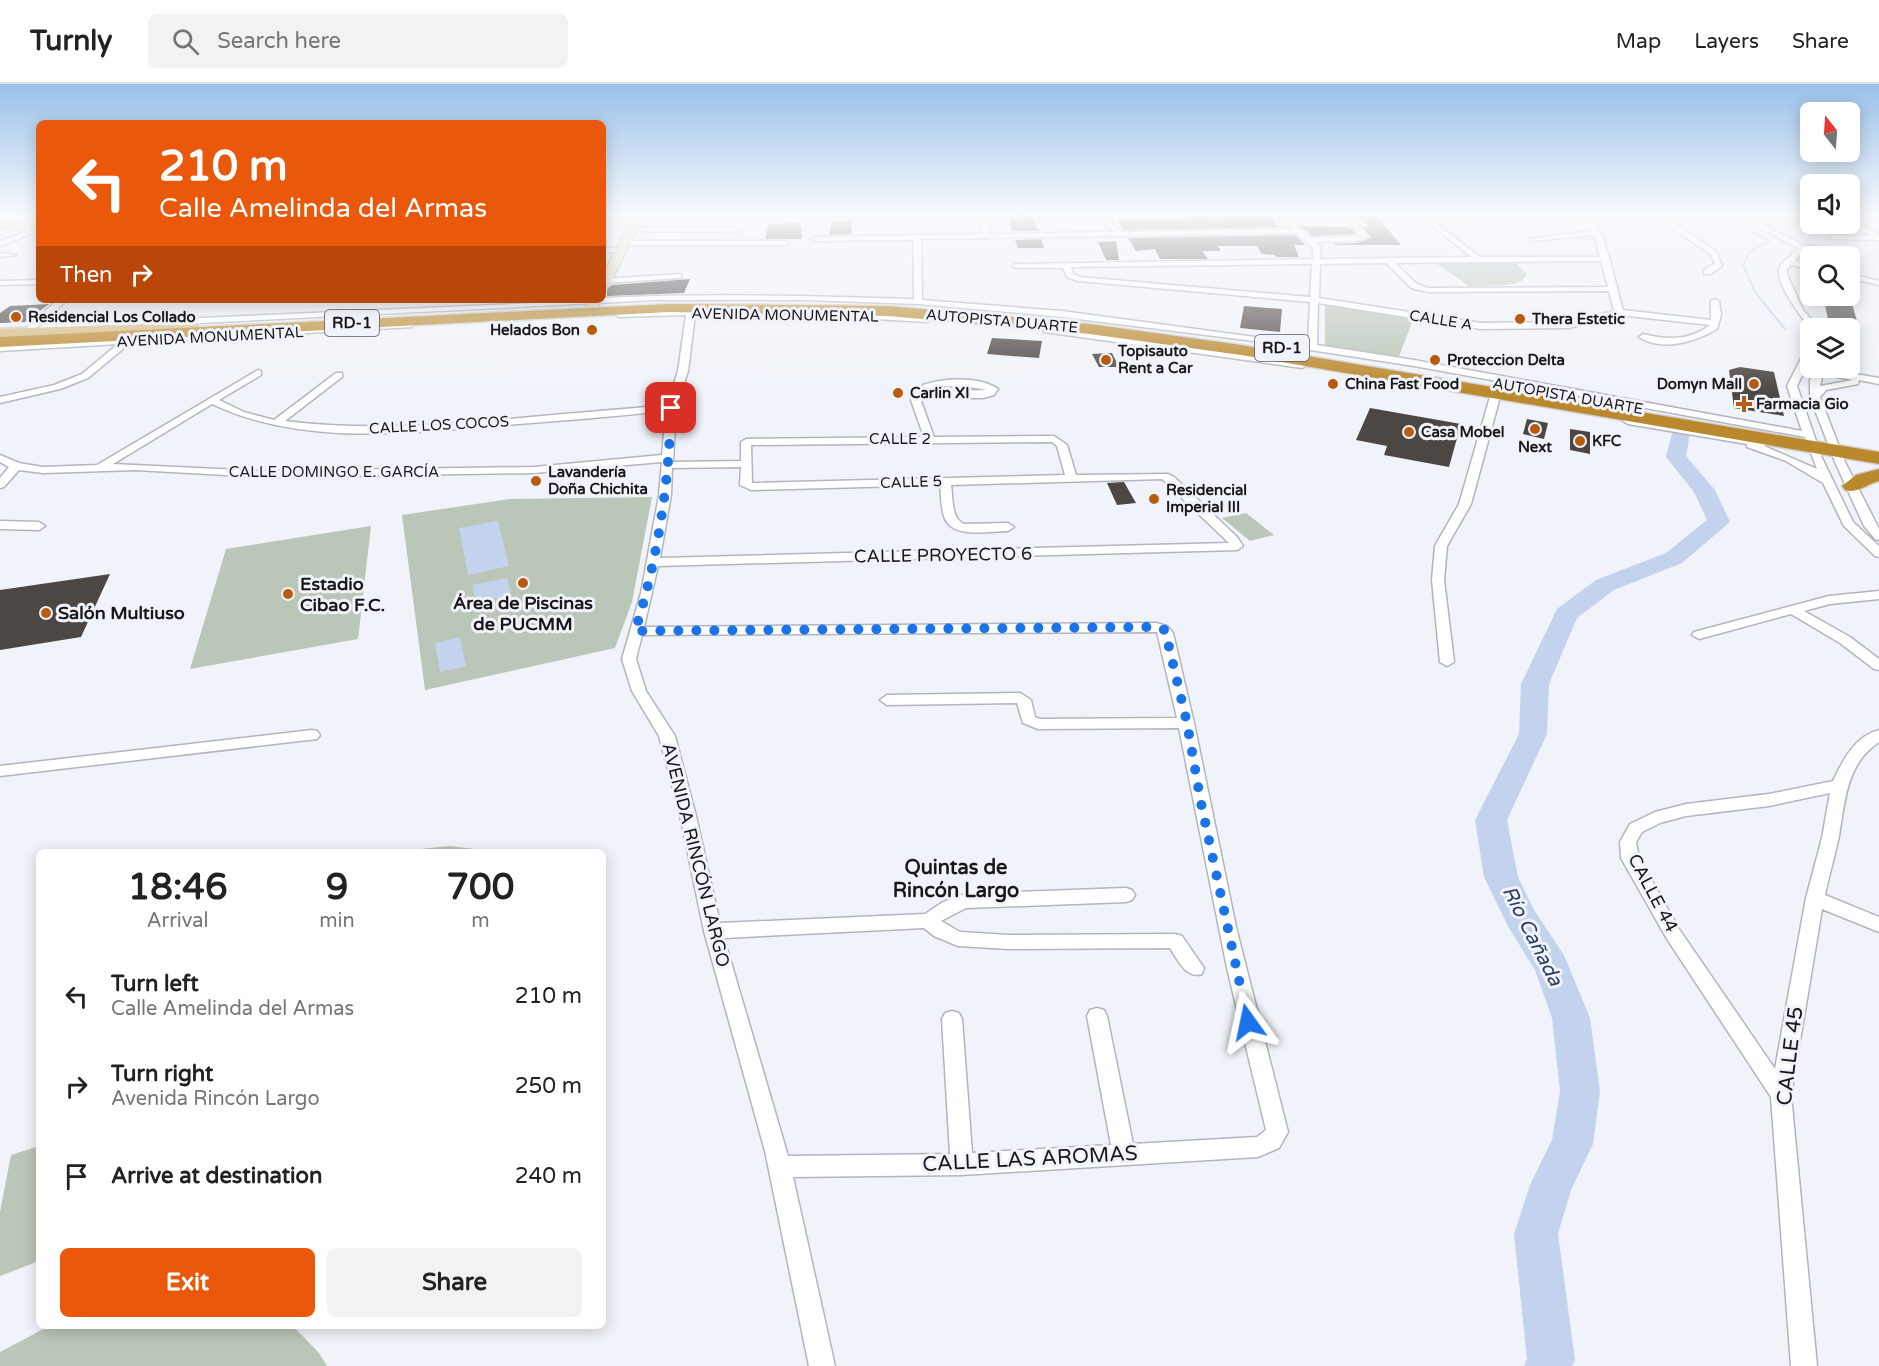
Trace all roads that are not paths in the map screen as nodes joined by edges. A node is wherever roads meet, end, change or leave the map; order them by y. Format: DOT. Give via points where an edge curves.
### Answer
graph roads {
  1 [pos="918,273"];
  2 [pos="1069,273"];
  3 [pos="1316,273"];
  4 [pos="1401,273"];
  5 [pos="1607,273"];
  6 [pos="1784,273"];
  7 [pos="678,276"];
  8 [pos="1860,278"];
  9 [pos="36,282"];
  10 [pos="1879,282"];
  11 [pos="0,283"];
  12 [pos="606,283"];
  13 [pos="36,287"];
  14 [pos="0,288"];
  15 [pos="1612,289"];
  16 [pos="1315,300"];
  17 [pos="1715,301"];
  18 [pos="918,302"];
  19 [pos="60,303"];
  20 [pos="356,303"];
  21 [pos="511,303"];
  22 [pos="560,303"];
  23 [pos="593,304"];
  24 [pos="763,309"];
  25 [pos="814,309"];
  26 [pos="1619,312"];
  27 [pos="345,313"];
  28 [pos="692,313"];
  29 [pos="782,313"];
  30 [pos="1806,318"];
  31 [pos="1715,323"];
  32 [pos="31,328"];
  33 [pos="1134,335"];
  34 [pos="1643,337"];
  35 [pos="121,338"];
  36 [pos="1,342"];
  37 [pos="1162,343"];
  38 [pos="1312,348"];
  39 [pos="1800,370"];
  40 [pos="258,373"];
  41 [pos="339,375"];
  42 [pos="1860,375"];
  43 [pos="1860,377"];
  44 [pos="1816,378"];
  45 [pos="1877,381"];
  46 [pos="925,395"];
  47 [pos="1815,397"];
  48 [pos="1514,398"];
  49 [pos="0,400"];
  50 [pos="211,400"];
  51 [pos="671,408"];
  52 [pos="276,423"];
  53 [pos="1707,435"];
  54 [pos="930,439"];
  55 [pos="1812,441"];
  56 [pos="1834,445"];
  57 [pos="1879,447"];
  58 [pos="0,458"];
  59 [pos="1879,458"];
  60 [pos="669,461"];
  61 [pos="745,464"];
  62 [pos="16,466"];
  63 [pos="99,468"];
  64 [pos="1879,475"];
  65 [pos="1071,477"];
  66 [pos="945,481"];
  67 [pos="1827,481"];
  68 [pos="0,485"];
  69 [pos="1856,496"];
  70 [pos="1836,501"];
  71 [pos="0,525"];
  72 [pos="39,526"];
  73 [pos="1008,527"];
  74 [pos="1879,536"];
  75 [pos="1233,548"];
  76 [pos="1879,553"];
  77 [pos="653,562"];
  78 [pos="1879,595"];
  79 [pos="1792,609"];
  80 [pos="635,631"];
  81 [pos="1699,635"];
  82 [pos="1447,662"];
  83 [pos="1879,666"];
  84 [pos="887,700"];
  85 [pos="1187,723"];
  86 [pos="312,735"];
  87 [pos="1879,735"];
  88 [pos="0,771"];
  89 [pos="1839,785"];
  90 [pos="1126,895"];
  91 [pos="1815,898"];
  92 [pos="928,921"];
  93 [pos="1879,926"];
  94 [pos="713,931"];
  95 [pos="1195,968"];
  96 [pos="1097,1016"];
  97 [pos="952,1019"];
  98 [pos="1781,1095"];
  99 [pos="1124,1155"];
  100 [pos="962,1164"];
  101 [pos="778,1167"];
  102 [pos="822,1366"];
  103 [pos="1804,1366"];
  1 -- 18 [label="street"];
  2 -- 16 [label="street, CALLE A" via="1078,279"];
  3 -- 16 [label="street"];
  4 -- 15 [label="street" via="1414,286 1428,290"];
  5 -- 15 [label="street"];
  6 -- 30 [label="street"];
  7 -- 12 [label="street"];
  8 -- 10 [label="street"];
  9 -- 11 [label="street"];
  13 -- 14 [label="street"];
  15 -- 26 [label="street"];
  16 -- 26 [label="street, CALLE A" via="1480,326 1569,325"];
  16 -- 38 [label="street"];
  17 -- 31 [label="street"];
  18 -- 23 [label="street, AVENIDA MONUMENTAL" via="785,297"];
  18 -- 38 [label="street, AVENIDA MONUMENTAL" via="1062,314"];
  19 -- 32 [label="street"];
  20 -- 27 [label="street"];
  21 -- 27 [label="street, AVENIDA MONUMENTAL"];
  22 -- 23 [label="street, AVENIDA MONUMENTAL"];
  23 -- 24 [label="highway, AUTOPISTA DUARTE / RD-1"];
  23 -- 35 [label="highway, AUTOPISTA DUARTE / RD-1"];
  23 -- 36 [label="highway, AUTOPISTA DUARTE / RD-1" via="192,326"];
  23 -- 55 [label="highway, AUTOPISTA DUARTE / RD-1" via="816,300 1065,318 1300,350"];
  24 -- 25 [label="highway, AUTOPISTA DUARTE / RD-1"];
  24 -- 29 [label="highway"];
  25 -- 29 [label="highway"];
  25 -- 33 [label="highway, AUTOPISTA DUARTE / RD-1" via="947,315"];
  26 -- 31 [label="street, CALLE A"];
  27 -- 32 [label="street, AVENIDA MONUMENTAL"];
  28 -- 29 [label="street, AVENIDA MONUMENTAL"];
  28 -- 35 [label="street, AVENIDA MONUMENTAL"];
  28 -- 51 [label="street, AVENIDA RINCÓN LARGO" via="683,371"];
  29 -- 37 [label="street, AVENIDA MONUMENTAL" via="985,323"];
  31 -- 34 [label="street" via="1709,331 1678,343"];
  32 -- 36 [label="street, AVENIDA MONUMENTAL"];
  33 -- 37 [label="highway, AUTOPISTA DUARTE / RD-1"];
  33 -- 37 [label="highway"];
  35 -- 36 [label="highway, AUTOPISTA DUARTE / RD-1"];
  35 -- 49 [label="street" via="85,376 72,383"];
  37 -- 48 [label="highway, AUTOPISTA DUARTE / RD-1"];
  38 -- 55 [label="street, AVENIDA MONUMENTAL" via="1599,396"];
  39 -- 55 [label="street" via="1792,386"];
  40 -- 50 [label="street"];
  41 -- 52 [label="street"];
  42 -- 45 [label="street"];
  43 -- 45 [label="street"];
  44 -- 47 [label="street"];
  45 -- 47 [label="street" via="1845,382 1823,388"];
  46 -- 46 [label="street" via="983,394 993,389 970,384 932,384 926,387"];
  46 -- 54 [label="street" via="916,400"];
  47 -- 56 [label="street"];
  48 -- 53 [label="street"];
  48 -- 55 [label="highway, AUTOPISTA DUARTE / RD-1"];
  48 -- 82 [label="street" via="1442,546 1438,579"];
  50 -- 52 [label="street, CALLE LOS COCOS" via="237,414"];
  50 -- 63 [label="street"];
  51 -- 52 [label="street, CALLE LOS COCOS" via="401,428 332,429"];
  51 -- 60 [label="street, AVENIDA RINCÓN LARGO"];
  53 -- 55 [label="street" via="1783,447"];
  53 -- 67 [label="street" via="1774,451 1809,467"];
  54 -- 61 [label="street, CALLE 2" via="746,442"];
  54 -- 65 [label="street, CALLE 2" via="1054,439 1062,445"];
  55 -- 56 [label="highway, AUTOPISTA DUARTE / RD-1"];
  55 -- 67 [label="street"];
  56 -- 57 [label="highway, AUTOPISTA DUARTE / RD-1"];
  56 -- 59 [label="highway, AUTOPISTA DUARTE / RD-1"];
  56 -- 69 [label="street"];
  58 -- 62 [label="street, CALLE DOMINGO E. GARCÍA"];
  60 -- 61 [label="street, CALLE DOMINGO E. GARCÍA"];
  60 -- 63 [label="street, CALLE DOMINGO E. GARCÍA" via="523,471 260,474"];
  60 -- 77 [label="street, AVENIDA RINCÓN LARGO"];
  61 -- 66 [label="street, CALLE 5" via="746,485 751,487"];
  62 -- 63 [label="street, CALLE DOMINGO E. GARCÍA" via="43,470"];
  62 -- 68 [label="street"];
  64 -- 69 [label="highway" via="1863,479"];
  65 -- 66 [label="street, CALLE 5"];
  65 -- 75 [label="street, CALLE 5" via="1164,476 1233,540 1237,546"];
  66 -- 73 [label="street" via="950,518 955,525"];
  67 -- 70 [label="street"];
  69 -- 70 [label="street"];
  69 -- 74 [label="street"];
  70 -- 76 [label="street" via="1848,524"];
  71 -- 72 [label="street"];
  75 -- 77 [label="street, CALLE PROYECTO 6"];
  77 -- 80 [label="street, AVENIDA RINCÓN LARGO"];
  78 -- 79 [label="street" via="1850,596"];
  79 -- 81 [label="street"];
  79 -- 83 [label="street" via="1845,640"];
  80 -- 85 [label="street" via="1156,627 1165,630"];
  80 -- 94 [label="street, AVENIDA RINCÓN LARGO" via="629,659 639,691 667,736"];
  84 -- 85 [label="street" via="1020,698 1026,703 1032,723"];
  85 -- 99 [label="street, CALLE LAS AROMAS" via="1252,1044 1277,1132 1258,1147"];
  86 -- 88 [label="street"];
  87 -- 89 [label="street" via="1850,762"];
  89 -- 91 [label="street, CALLE 45"];
  89 -- 98 [label="street, CALLE 44" via="1654,818 1636,828 1628,842 1630,858 1673,934"];
  90 -- 92 [label="street" via="965,902"];
  91 -- 93 [label="street"];
  91 -- 98 [label="street, CALLE 45"];
  92 -- 94 [label="street"];
  92 -- 95 [label="street" via="958,939 1175,941"];
  94 -- 101 [label="street, AVENIDA RINCÓN LARGO"];
  96 -- 99 [label="street"];
  97 -- 100 [label="street"];
  98 -- 103 [label="street, CALLE 45"];
  99 -- 100 [label="street, CALLE LAS AROMAS"];
  100 -- 101 [label="street, CALLE LAS AROMAS"];
  101 -- 102 [label="street, AVENIDA RINCÓN LARGO"];
}
